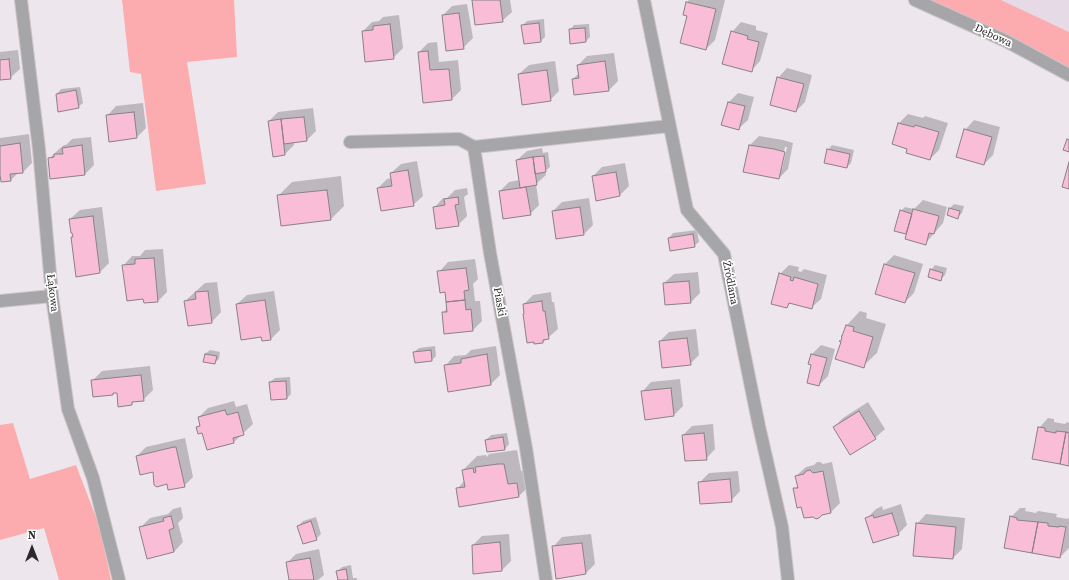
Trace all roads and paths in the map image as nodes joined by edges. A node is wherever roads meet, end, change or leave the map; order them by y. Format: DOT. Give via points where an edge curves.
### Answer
graph roads {
  1 [pos="21,0"];
  2 [pos="644,0"];
  3 [pos="915,0"];
  4 [pos="1069,75"];
  5 [pos="669,126"];
  6 [pos="350,142"];
  7 [pos="474,147"];
  8 [pos="52,296"];
  9 [pos="0,300"];
  10 [pos="119,580"];
  11 [pos="546,580"];
  12 [pos="788,580"];
  1 -- 8 [label="street, Łąkowa" via="39,149"];
  2 -- 5 [label="street, Źródlana"];
  3 -- 4 [label="street, Dębowa" via="1006,42"];
  5 -- 7 [label="street"];
  5 -- 12 [label="street, Źródlana" via="687,210 724,254 782,528"];
  6 -- 7 [label="street" via="459,139"];
  7 -- 11 [label="street, Piaski"];
  8 -- 9 [label="street"];
  8 -- 10 [label="street, Łąkowa" via="68,409 93,478"];
}
